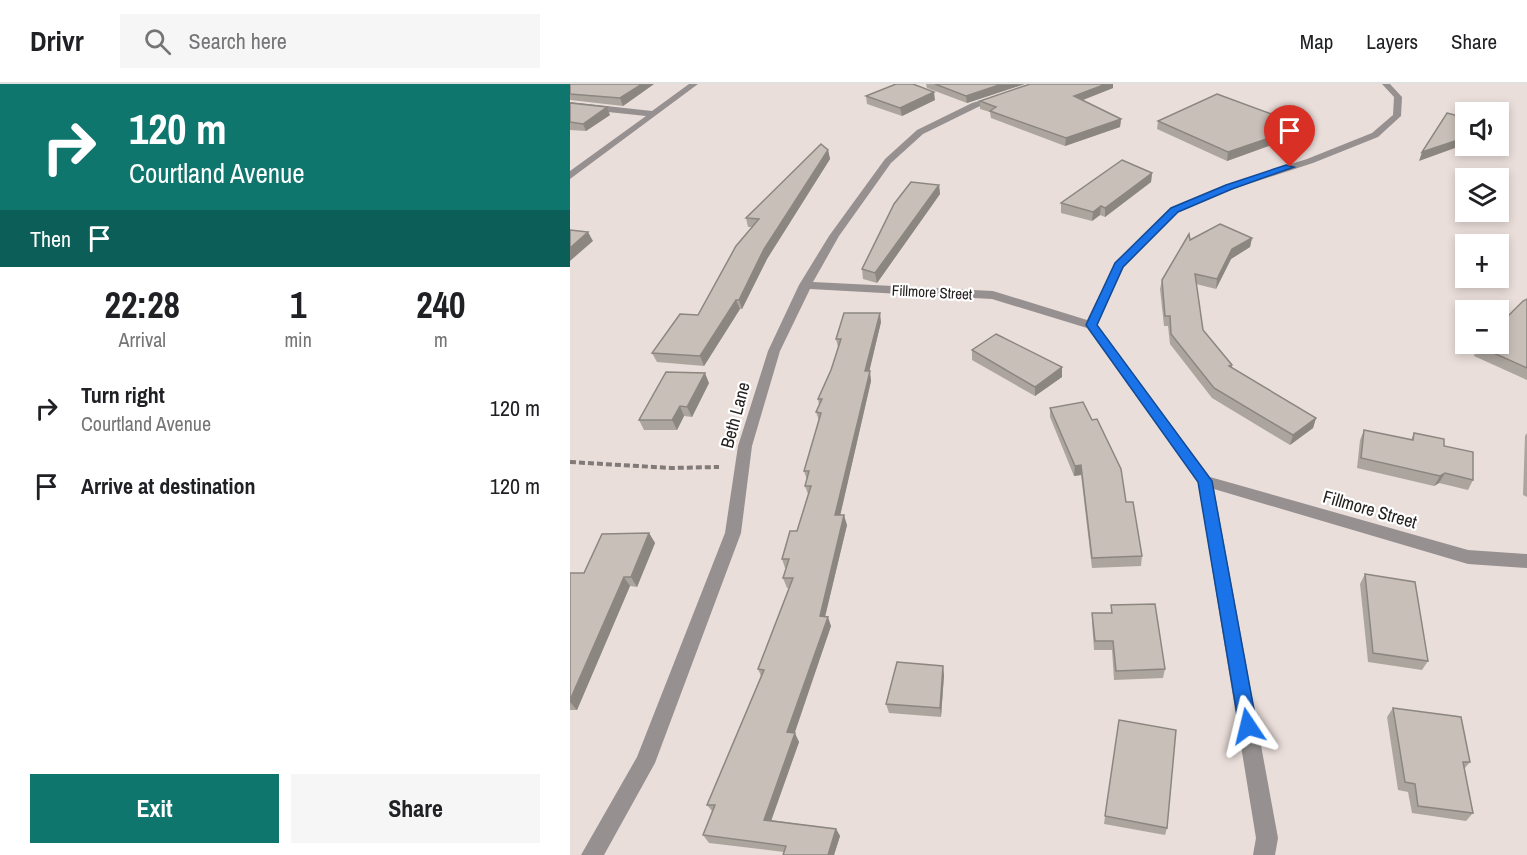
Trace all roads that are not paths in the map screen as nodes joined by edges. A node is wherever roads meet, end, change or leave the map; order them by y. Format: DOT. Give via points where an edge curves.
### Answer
graph roads {
  1 [pos="694,84"];
  2 [pos="1386,84"];
  3 [pos="1016,92"];
  4 [pos="570,105"];
  5 [pos="654,114"];
  6 [pos="570,176"];
  7 [pos="806,285"];
  8 [pos="1091,325"];
  9 [pos="1205,481"];
  10 [pos="1527,561"];
  11 [pos="592,855"];
  12 [pos="1264,855"];
  1 -- 5 [label="street"];
  2 -- 8 [label="street" via="1398,98 1397,116 1376,135 1174,210 1119,266"];
  3 -- 7 [label="street, Beth Lane" via="975,105 920,132 888,161 839,228"];
  4 -- 5 [label="street"];
  5 -- 6 [label="street"];
  7 -- 8 [label="street, Fillmore Street" via="993,295"];
  7 -- 11 [label="street, Beth Lane" via="774,351 745,446 733,533 645,763"];
  8 -- 9 [label="street"];
  9 -- 10 [label="street, Fillmore Street" via="1468,557"];
  9 -- 12 [label="street" via="1267,838"];
}
